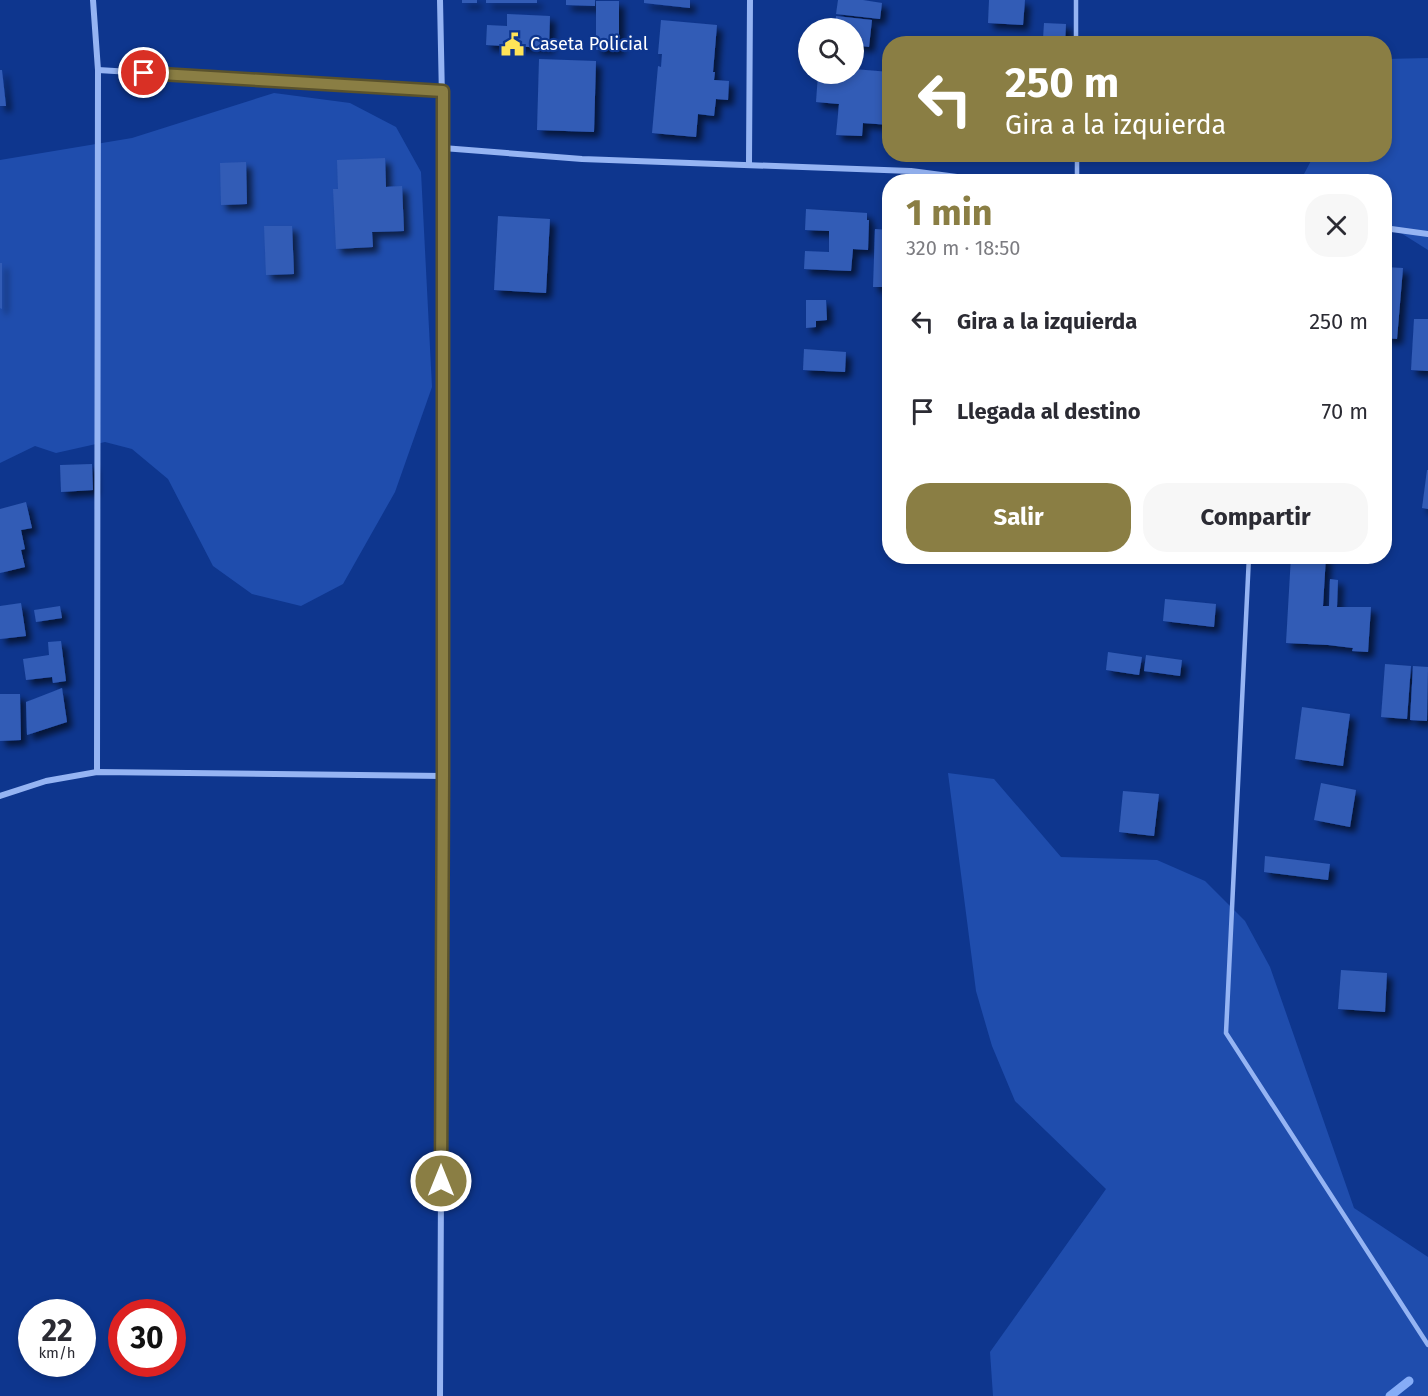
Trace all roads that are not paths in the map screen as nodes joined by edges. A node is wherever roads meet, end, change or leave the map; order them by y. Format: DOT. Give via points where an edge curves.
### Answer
graph roads {
  1 [pos="93,0"];
  2 [pos="440,0"];
  3 [pos="750,0"];
  4 [pos="1076,0"];
  5 [pos="1076,36"];
  6 [pos="98,70"];
  7 [pos="443,91"];
  8 [pos="443,148"];
  9 [pos="749,163"];
  10 [pos="934,174"];
  11 [pos="1392,229"];
  12 [pos="1428,234"];
  13 [pos="1249,564"];
  14 [pos="97,772"];
  15 [pos="443,776"];
  16 [pos="0,796"];
  17 [pos="1428,1345"];
  18 [pos="440,1396"];
  1 -- 6 [label="street"];
  2 -- 7 [label="street"];
  3 -- 9 [label="street"];
  4 -- 5 [label="lane"];
  6 -- 7 [label="street"];
  6 -- 14 [label="street"];
  7 -- 8 [label="street"];
  8 -- 9 [label="street" via="582,159"];
  8 -- 15 [label="street"];
  9 -- 10 [label="street"];
  11 -- 12 [label="street"];
  13 -- 17 [label="lane" via="1226,1033"];
  14 -- 15 [label="street"];
  14 -- 16 [label="street"];
  15 -- 18 [label="street"];
}
